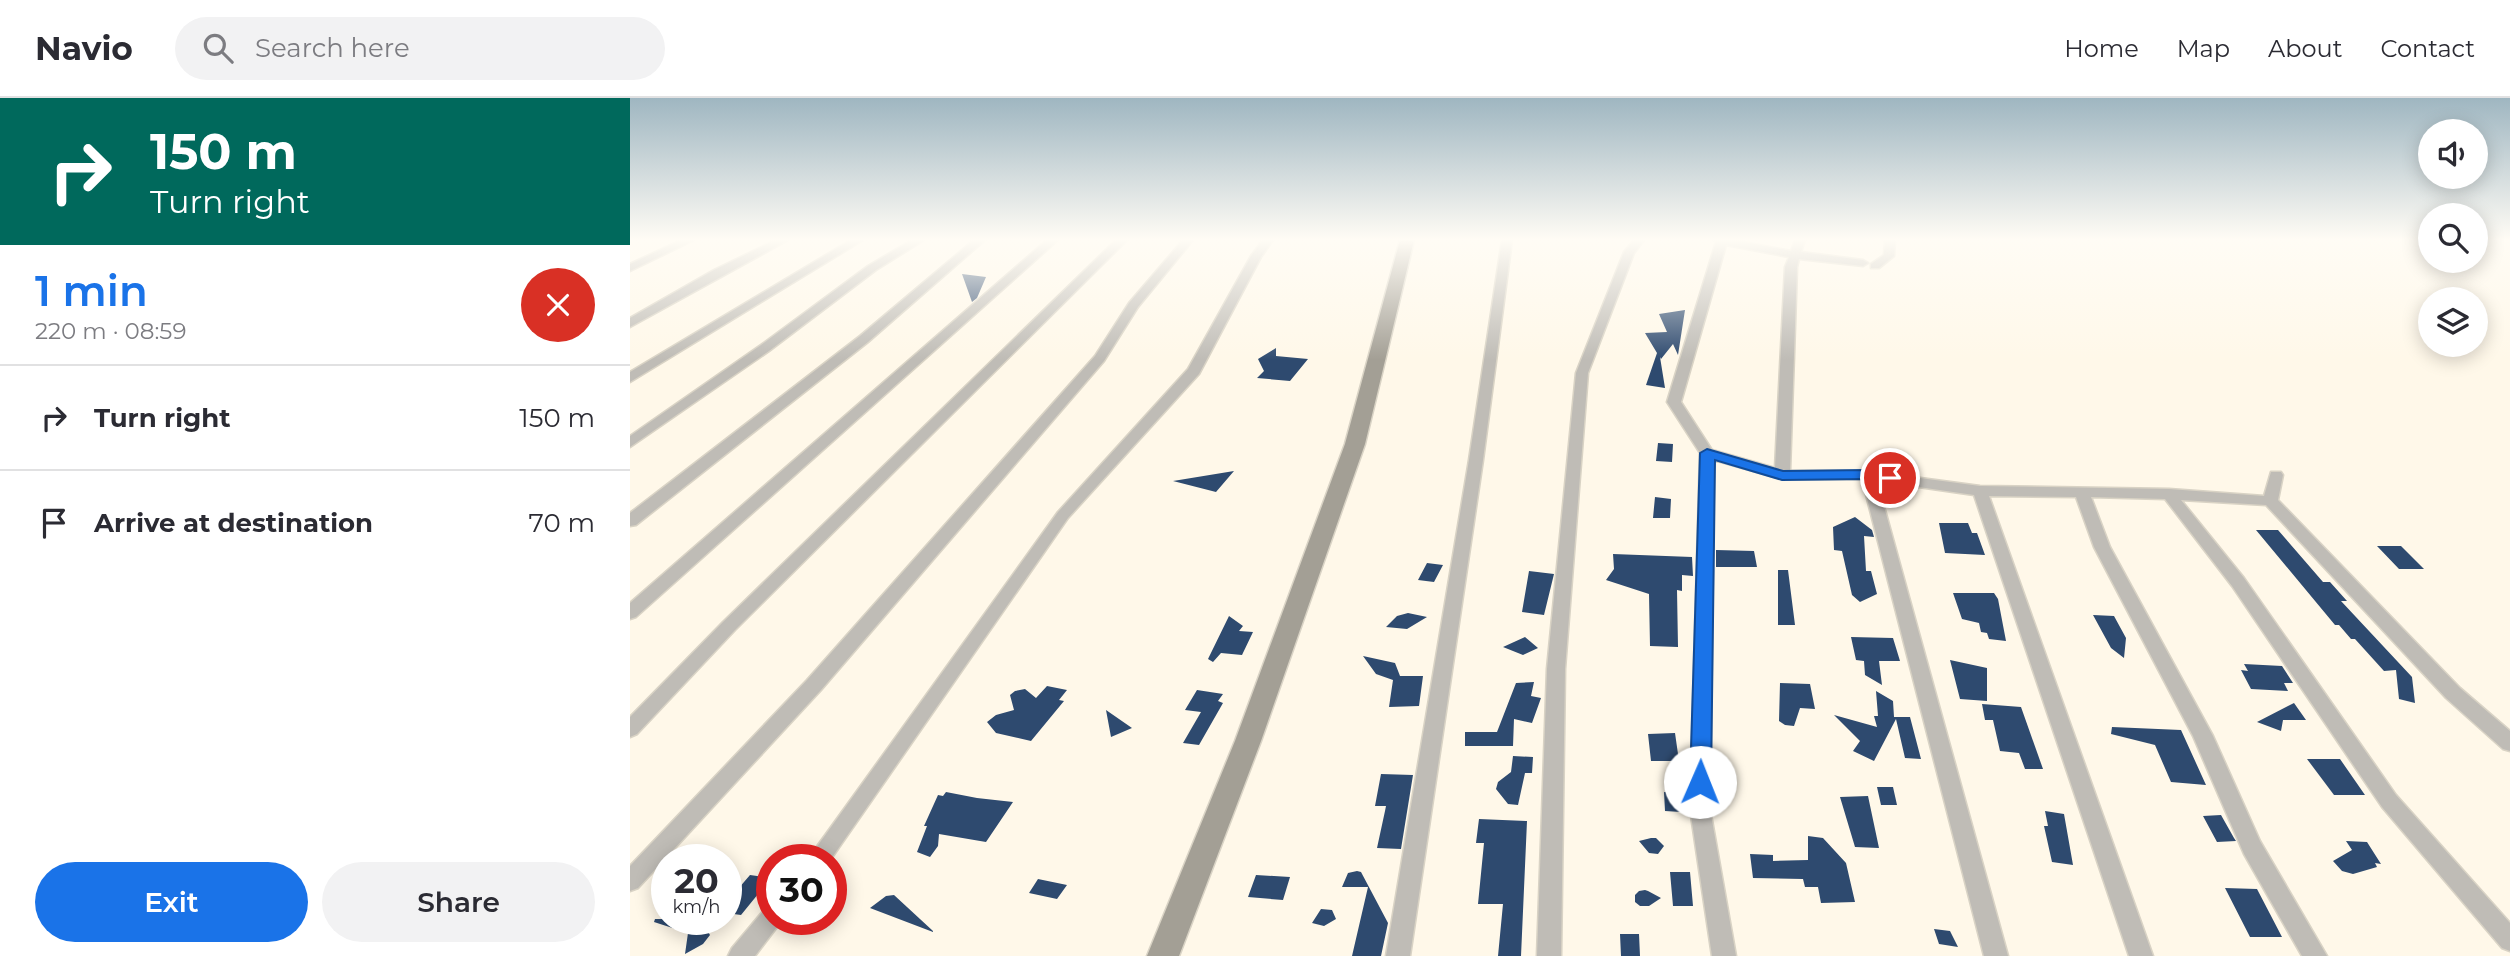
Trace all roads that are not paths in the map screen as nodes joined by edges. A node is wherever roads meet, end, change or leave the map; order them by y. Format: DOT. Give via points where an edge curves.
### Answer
graph roads {
  1 [pos="704,280"];
  2 [pos="792,280"];
  3 [pos="856,280"];
  4 [pos="933,280"];
  5 [pos="1008,280"];
  6 [pos="1081,280"];
  7 [pos="1154,280"];
  8 [pos="1243,280"];
  9 [pos="1397,280"];
  10 [pos="1501,280"];
  11 [pos="1618,280"];
  12 [pos="1709,280"];
  13 [pos="1790,280"];
  14 [pos="630,323"];
  15 [pos="630,378"];
  16 [pos="630,443"];
  17 [pos="1707,453"];
  18 [pos="1782,475"];
  19 [pos="1868,475"];
  20 [pos="2276,475"];
  21 [pos="1980,491"];
  22 [pos="2082,494"];
  23 [pos="2169,494"];
  24 [pos="2270,501"];
  25 [pos="630,521"];
  26 [pos="630,613"];
  27 [pos="630,729"];
  28 [pos="2510,743"];
  29 [pos="830,844"];
  30 [pos="630,881"];
  31 [pos="757,935"];
  32 [pos="2510,940"];
  33 [pos="740,956"];
  34 [pos="1163,956"];
  35 [pos="1398,956"];
  36 [pos="1549,956"];
  37 [pos="1724,956"];
  38 [pos="1996,956"];
  39 [pos="2141,956"];
  40 [pos="2315,956"];
  1 -- 14 [label="street"];
  2 -- 15 [label="street"];
  3 -- 16 [label="street"];
  4 -- 25 [label="street"];
  5 -- 26 [label="street"];
  6 -- 27 [label="street"];
  7 -- 30 [label="street" via="1100,358 814,685"];
  8 -- 29 [label="street" via="1194,371 1063,515"];
  9 -- 34 [label="street" via="1354,444 1248,741"];
  10 -- 35 [label="street"];
  11 -- 36 [label="street" via="1582,373 1556,669"];
  12 -- 17 [label="street" via="1674,402"];
  13 -- 18 [label="street"];
  17 -- 18 [label="street"];
  17 -- 37 [label="street" via="1700,809"];
  18 -- 19 [label="street"];
  19 -- 21 [label="street"];
  19 -- 38 [label="street"];
  20 -- 24 [label="street"];
  21 -- 22 [label="street"];
  21 -- 39 [label="street"];
  22 -- 23 [label="street"];
  22 -- 40 [label="street" via="2102,547 2203,736 2252,847"];
  23 -- 24 [label="street"];
  23 -- 32 [label="street" via="2238,582 2389,801"];
  24 -- 28 [label="street" via="2454,693"];
  31 -- 33 [label="street"];
}
